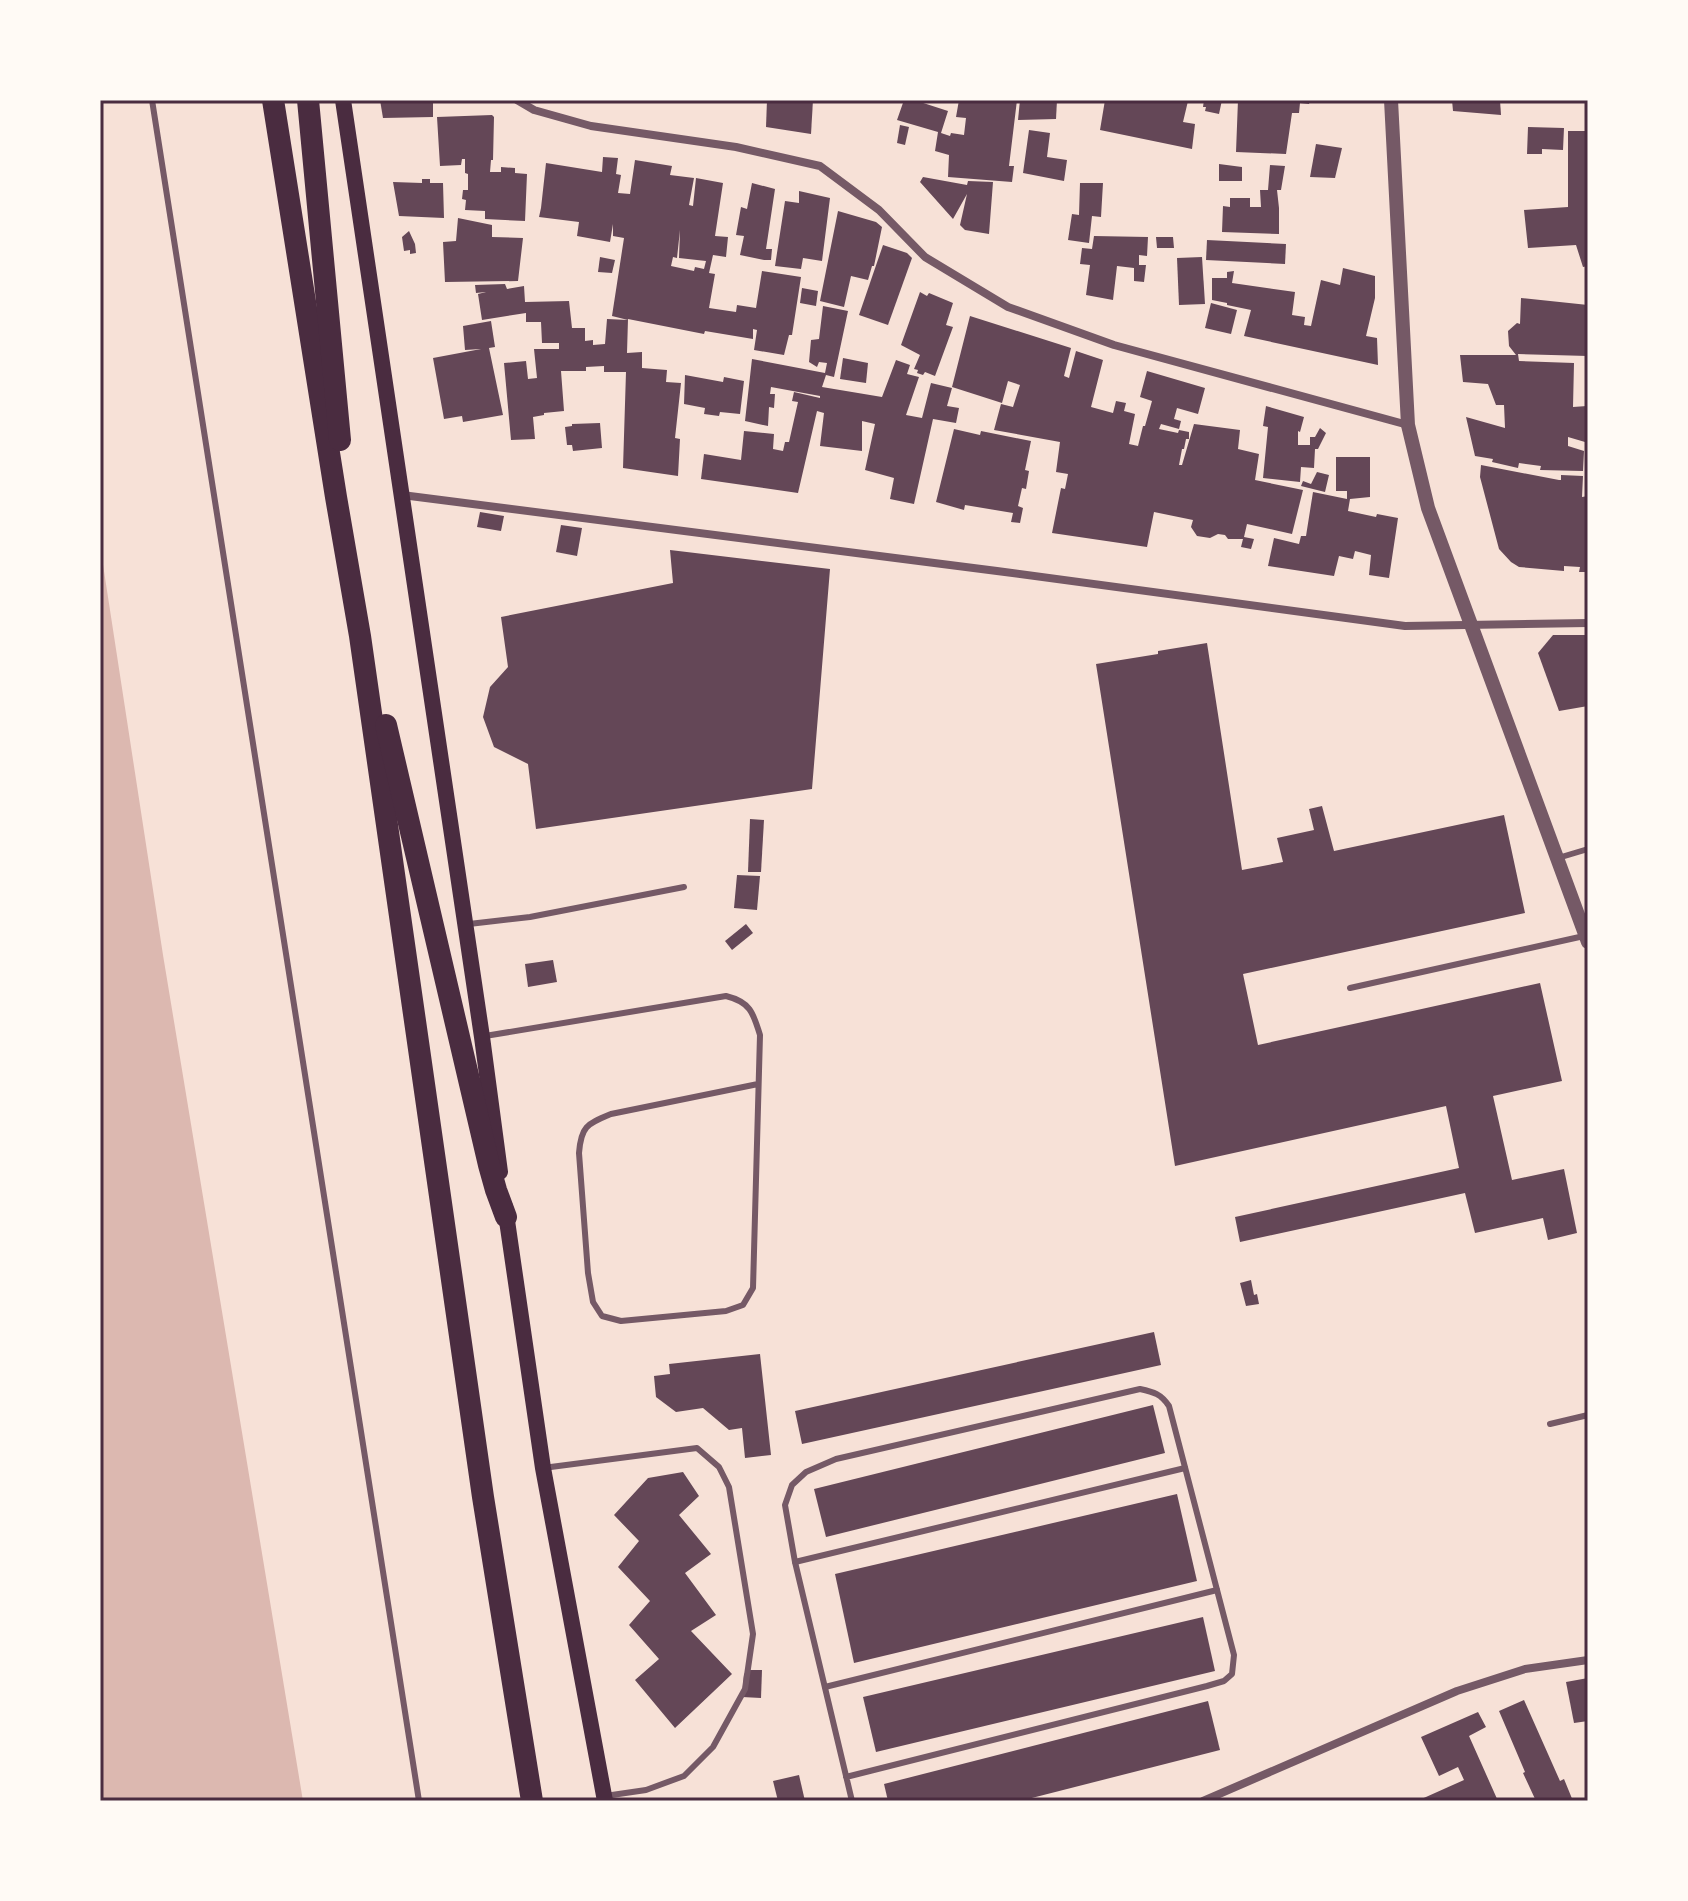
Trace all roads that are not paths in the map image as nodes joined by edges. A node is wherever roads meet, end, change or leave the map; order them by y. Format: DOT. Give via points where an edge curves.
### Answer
graph roads {
  1 [pos="152,100"];
  2 [pos="273,100"];
  3 [pos="308,100"];
  4 [pos="343,100"];
  5 [pos="517,100"];
  6 [pos="1391,100"];
  7 [pos="1408,425"];
  8 [pos="402,495"];
  9 [pos="336,497"];
  10 [pos="1588,623"];
  11 [pos="1471,625"];
  12 [pos="360,636"];
  13 [pos="1588,849"];
  14 [pos="1558,858"];
  15 [pos="684,887"];
  16 [pos="465,925"];
  17 [pos="1587,939"];
  18 [pos="1350,988"];
  19 [pos="482,1037"];
  20 [pos="758,1084"];
  21 [pos="506,1217"];
  22 [pos="1588,1415"];
  23 [pos="1550,1424"];
  24 [pos="543,1468"];
  25 [pos="1185,1468"];
  26 [pos="795,1562"];
  27 [pos="1217,1590"];
  28 [pos="1588,1660"];
  29 [pos="825,1687"];
  30 [pos="846,1777"];
  31 [pos="604,1798"];
  32 [pos="419,1801"];
  33 [pos="532,1801"];
  34 [pos="852,1801"];
  35 [pos="1203,1801"];
  1 -- 32 [label="lane"];
  2 -- 9 [label="highway"];
  3 -- 9 [label="highway" via="340,437"];
  4 -- 8 [label="main road"];
  5 -- 7 [label="street" via="591,126 736,147 820,166 879,210 925,257 1008,307 1114,345"];
  6 -- 7 [label="street"];
  7 -- 11 [label="street" via="1428,508"];
  8 -- 11 [label="street" via="1405,626"];
  8 -- 16 [label="main road"];
  9 -- 12 [label="highway"];
  10 -- 11 [label="street"];
  11 -- 14 [label="street"];
  12 -- 21 [label="highway"];
  12 -- 33 [label="highway" via="483,1497"];
  13 -- 14 [label="lane"];
  14 -- 17 [label="street"];
  15 -- 16 [label="lane"];
  16 -- 19 [label="main road"];
  17 -- 18 [label="lane"];
  19 -- 20 [label="lane" via="726,996 742,1000 753,1015 760,1035"];
  19 -- 21 [label="main road"];
  20 -- 20 [label="lane" via="753,1288 743,1305 621,1321 602,1316 593,1302 588,1273 580,1135 590,1123 611,1114"];
  21 -- 24 [label="main road"];
  22 -- 23 [label="lane"];
  24 -- 31 [label="main road"];
  24 -- 31 [label="lane" via="697,1448 719,1467 729,1487 753,1634 745,1689 713,1747 684,1776"];
  25 -- 26 [label="lane"];
  25 -- 26 [label="lane" via="1169,1406 1156,1392 1140,1389 836,1459 806,1472 792,1485 785,1505"];
  25 -- 27 [label="lane"];
  26 -- 29 [label="lane"];
  27 -- 29 [label="lane"];
  27 -- 30 [label="lane" via="1234,1655 1232,1674 1224,1681"];
  28 -- 35 [label="street" via="1525,1669 1457,1691"];
  29 -- 30 [label="lane"];
  30 -- 34 [label="lane"];
}
